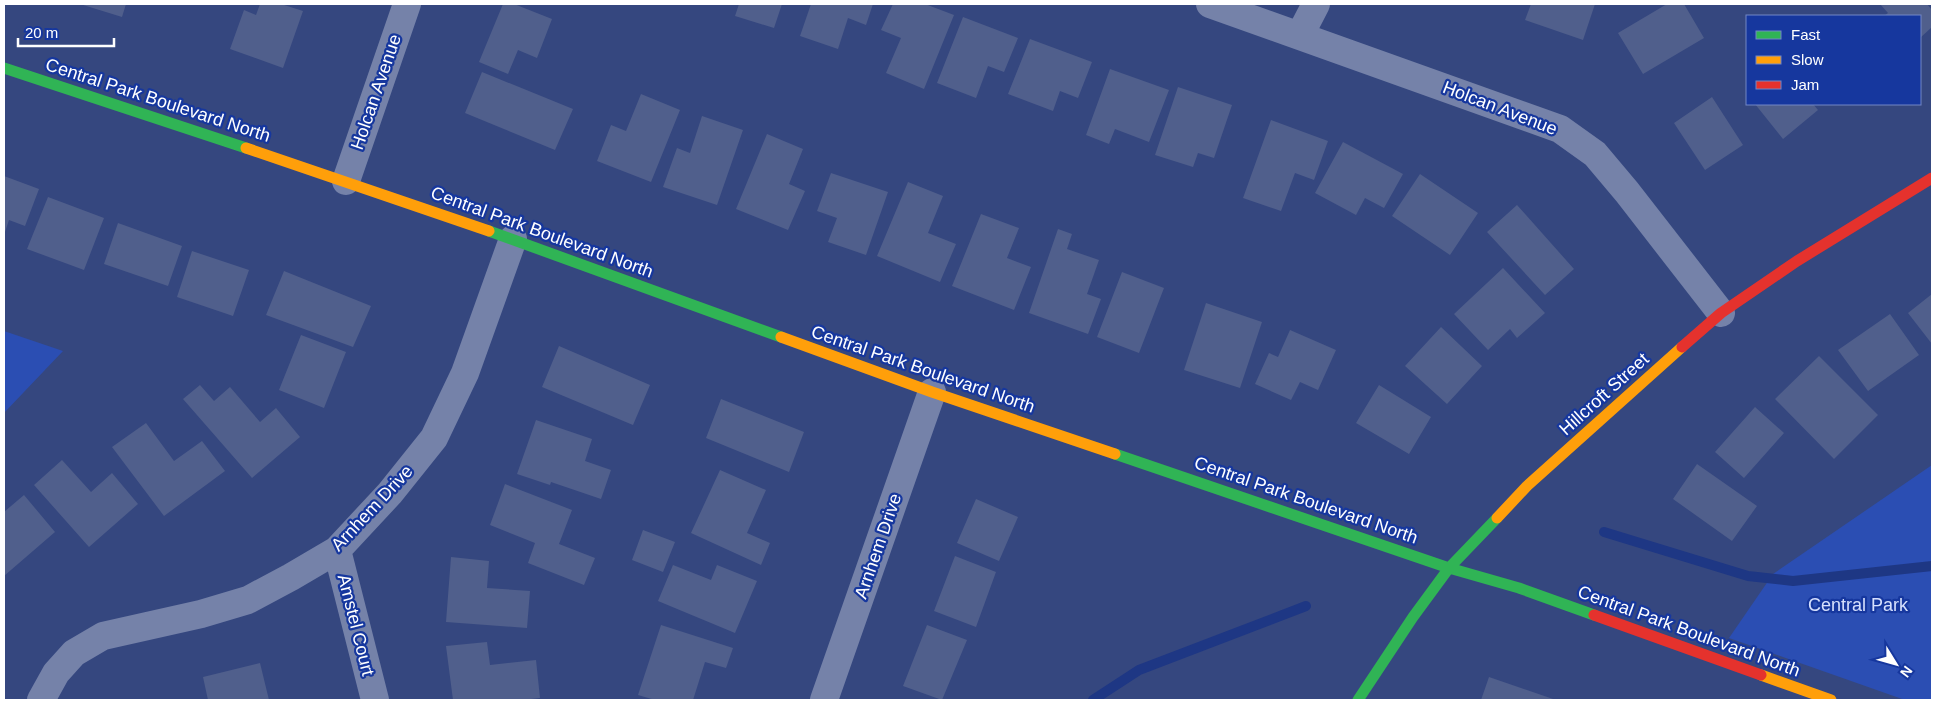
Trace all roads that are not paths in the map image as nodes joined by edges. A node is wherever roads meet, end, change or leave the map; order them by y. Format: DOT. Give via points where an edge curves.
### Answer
graph roads {
  1 [pos="407,4"];
  2 [pos="1210,4"];
  3 [pos="1316,4"];
  4 [pos="1300,36"];
  5 [pos="4,68"];
  6 [pos="1932,178"];
  7 [pos="346,181"];
  8 [pos="513,239"];
  9 [pos="1721,313"];
  10 [pos="932,392"];
  11 [pos="337,550"];
  12 [pos="1450,568"];
  13 [pos="40,700"];
  14 [pos="375,700"];
  15 [pos="824,700"];
  16 [pos="1358,700"];
  17 [pos="1831,700"];
  1 -- 7 [label="street, Holcan Avenue"];
  2 -- 4 [label="street, Holcan Avenue"];
  3 -- 4 [label="street"];
  4 -- 9 [label="street, Holcan Avenue" via="1560,129 1595,154"];
  5 -- 7 [label="street, Central Park Boulevard North"];
  6 -- 9 [label="street, Hillcroft Street" via="1797,261"];
  7 -- 8 [label="street, Central Park Boulevard North"];
  8 -- 10 [label="street, Central Park Boulevard North"];
  8 -- 11 [label="street, Arnhem Drive" via="465,373 434,438 390,493"];
  9 -- 12 [label="street, Hillcroft Street" via="1527,486"];
  10 -- 12 [label="street, Central Park Boulevard North"];
  10 -- 15 [label="street, Arnhem Drive"];
  11 -- 13 [label="street, Arnhem Drive" via="248,600 103,636 74,653 56,673"];
  11 -- 14 [label="street, Amstel Court"];
  12 -- 16 [label="street, Hillcroft Street" via="1412,617"];
  12 -- 17 [label="street, Central Park Boulevard North" via="1519,588"];
}
